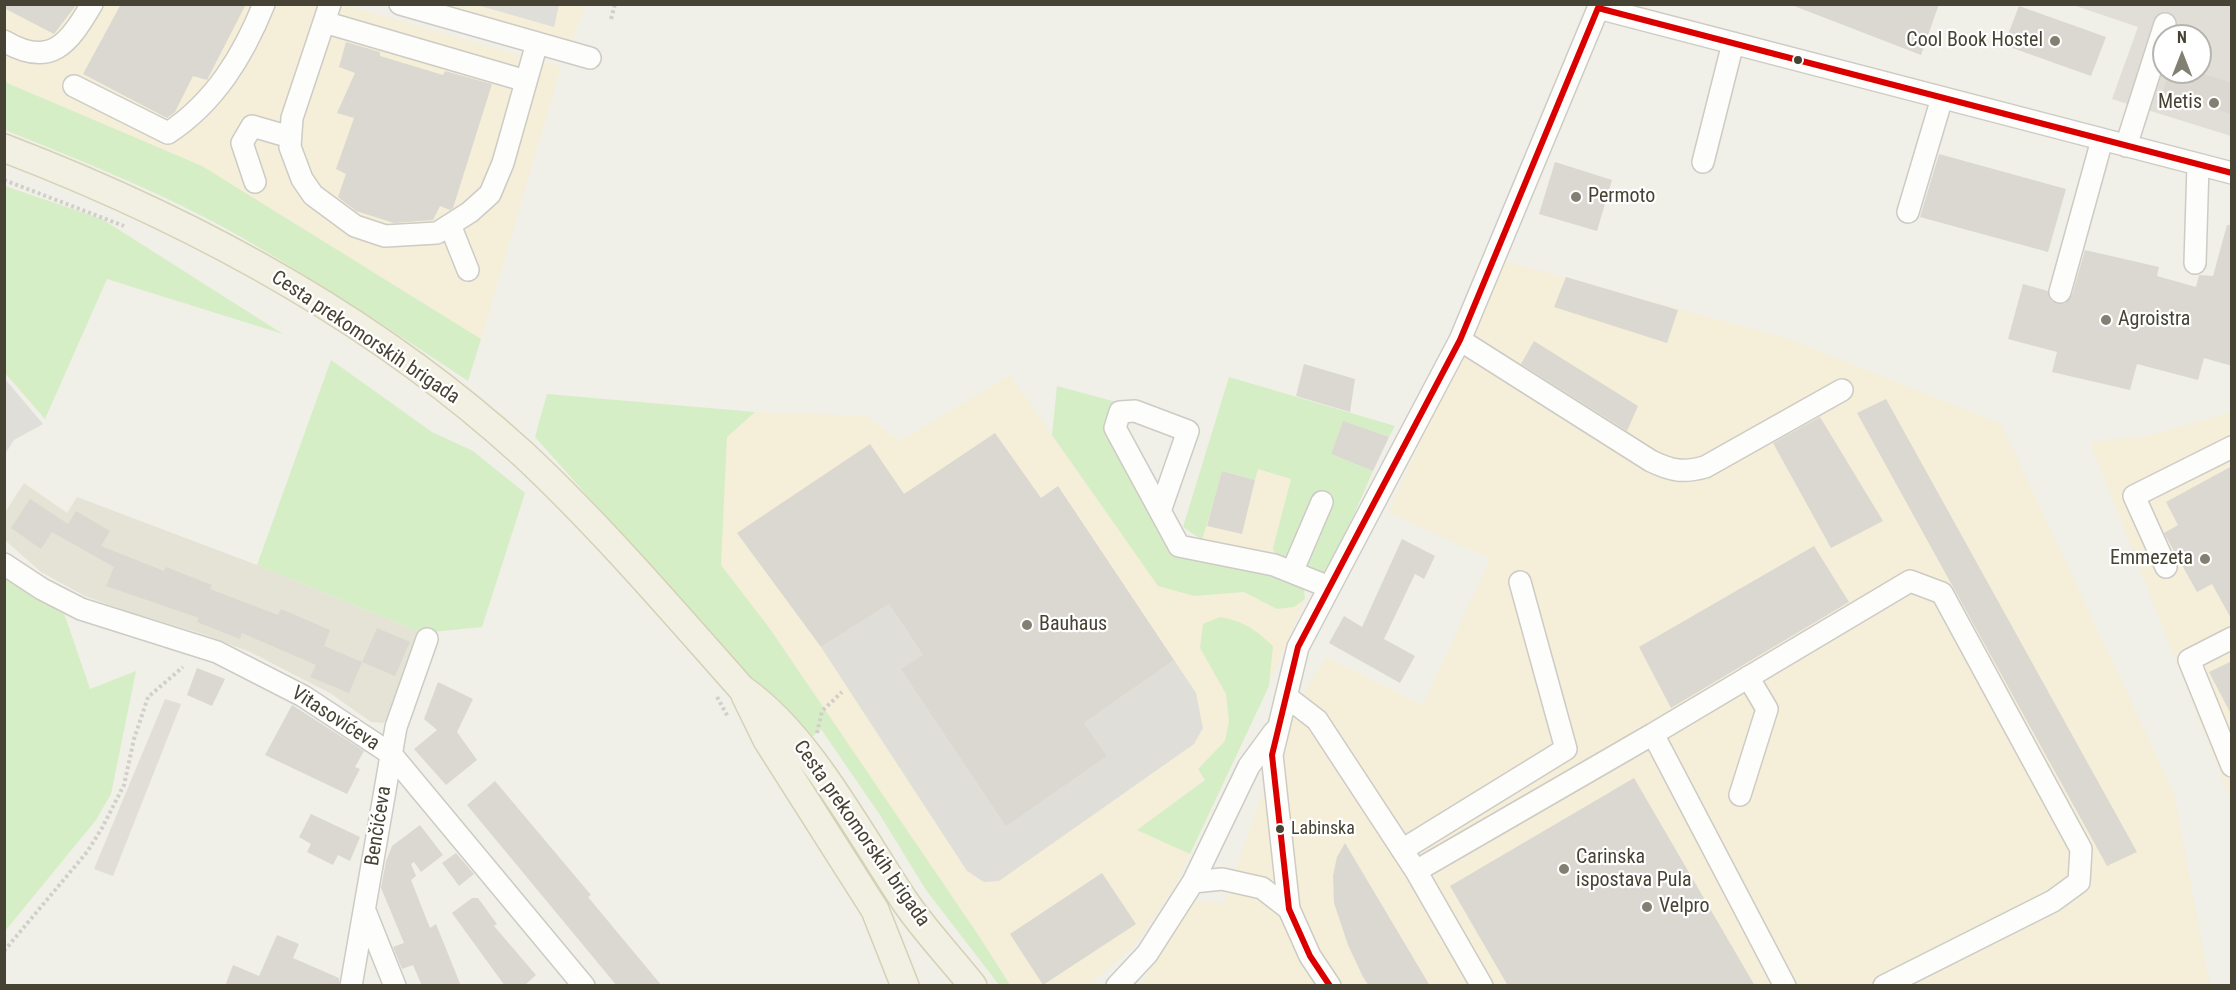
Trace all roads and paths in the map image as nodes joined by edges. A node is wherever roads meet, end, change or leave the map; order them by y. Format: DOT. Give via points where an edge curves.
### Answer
graph roads {
  1 [pos="92,4"];
  2 [pos="264,4"];
  3 [pos="400,4"];
  4 [pos="615,4"];
  5 [pos="1599,6"];
  6 [pos="327,13"];
  7 [pos="611,19"];
  8 [pos="4,41"];
  9 [pos="537,43"];
  10 [pos="1732,43"];
  11 [pos="590,58"];
  12 [pos="2152,65"];
  13 [pos="526,81"];
  14 [pos="74,86"];
  15 [pos="1942,98"];
  16 [pos="290,137"];
  17 [pos="2102,140"];
  18 [pos="2126,146"];
  19 [pos="4,148"];
  20 [pos="1703,162"];
  21 [pos="2198,165"];
  22 [pos="2232,173"];
  23 [pos="4,180"];
  24 [pos="255,182"];
  25 [pos="1908,212"];
  26 [pos="450,225"];
  27 [pos="130,228"];
  28 [pos="2195,263"];
  29 [pos="468,270"];
  30 [pos="2060,292"];
  31 [pos="1460,340"];
  32 [pos="1842,390"];
  33 [pos="2232,447"];
  34 [pos="1322,502"];
  35 [pos="1160,512"];
  36 [pos="4,564"];
  37 [pos="2166,567"];
  38 [pos="1292,572"];
  39 [pos="1520,582"];
  40 [pos="1329,587"];
  41 [pos="2232,638"];
  42 [pos="427,639"];
  43 [pos="183,667"];
  44 [pos="1748,677"];
  45 [pos="742,689"];
  46 [pos="842,692"];
  47 [pos="1287,697"];
  48 [pos="1278,726"];
  49 [pos="817,734"];
  50 [pos="1653,734"];
  51 [pos="391,754"];
  52 [pos="2232,766"];
  53 [pos="1740,795"];
  54 [pos="1402,850"];
  55 [pos="1416,872"];
  56 [pos="1193,882"];
  57 [pos="1289,909"];
  58 [pos="365,911"];
  59 [pos="4,951"];
  60 [pos="351,986"];
  61 [pos="395,986"];
  62 [pos="584,986"];
  63 [pos="905,986"];
  64 [pos="973,986"];
  65 [pos="1117,986"];
  66 [pos="1330,986"];
  67 [pos="1482,986"];
  68 [pos="1785,986"];
  69 [pos="1884,986"];
  1 -- 8 [label="street" via="63,46 51,53 15,48"];
  2 -- 14 [label="street" via="252,34 226,78 191,117 168,133"];
  3 -- 9 [label="street"];
  4 -- 7 [label="path"];
  5 -- 10 [label="street"];
  5 -- 31 [label="street"];
  6 -- 13 [label="street"];
  6 -- 16 [label="street" via="292,118"];
  9 -- 11 [label="street"];
  9 -- 13 [label="street"];
  10 -- 15 [label="street"];
  10 -- 20 [label="street"];
  12 -- 18 [label="street"];
  13 -- 26 [label="street" via="490,194"];
  15 -- 17 [label="street"];
  15 -- 25 [label="street"];
  16 -- 24 [label="street" via="252,126 242,143"];
  16 -- 26 [label="street" via="302,179 313,195 355,226 385,236 437,234"];
  17 -- 18 [label="street"];
  17 -- 30 [label="street"];
  18 -- 21 [label="street"];
  19 -- 45 [label="main road, Cesta prekomorskih brigada" via="96,185 236,252 431,378 522,454 604,536"];
  21 -- 22 [label="street"];
  21 -- 28 [label="street"];
  23 -- 27 [label="path"];
  26 -- 29 [label="street"];
  31 -- 32 [label="street" via="1672,471 1706,467"];
  31 -- 40 [label="street"];
  33 -- 37 [label="street" via="2134,496"];
  34 -- 38 [label="street"];
  35 -- 35 [label="street" via="1115,428 1120,412 1135,411 1188,431"];
  35 -- 38 [label="street" via="1179,546"];
  36 -- 51 [label="street, Vitasovićeva" via="81,609 217,652 303,696"];
  38 -- 40 [label="street"];
  39 -- 54 [label="street" via="1566,750"];
  40 -- 47 [label="street" via="1298,647"];
  41 -- 52 [label="street" via="2189,660"];
  42 -- 51 [label="street, Benčićeva"];
  43 -- 59 [label="path" via="148,697 124,785 87,852"];
  44 -- 50 [label="street"];
  44 -- 53 [label="street" via="1767,709"];
  44 -- 69 [label="street" via="1910,581 1942,593 2081,849 2079,882 2053,901"];
  45 -- 63 [label="main road, Cesta prekomorskih brigada" via="767,740 875,910"];
  45 -- 64 [label="main road, Cesta prekomorskih brigada" via="782,723 827,783 908,906"];
  46 -- 49 [label="path" via="822,711"];
  47 -- 48 [label="street"];
  47 -- 54 [label="street" via="1317,720"];
  48 -- 56 [label="street" via="1249,766"];
  48 -- 57 [label="street" via="1272,754"];
  50 -- 55 [label="street"];
  50 -- 68 [label="street"];
  51 -- 58 [label="street, Benčićeva"];
  51 -- 62 [label="street, Vitasovićeva"];
  54 -- 55 [label="street"];
  55 -- 67 [label="street"];
  56 -- 57 [label="street" via="1222,879 1262,888"];
  56 -- 65 [label="street" via="1147,954"];
  57 -- 66 [label="street" via="1310,956"];
  58 -- 60 [label="street, Benčićeva"];
  58 -- 61 [label="street"];
}
